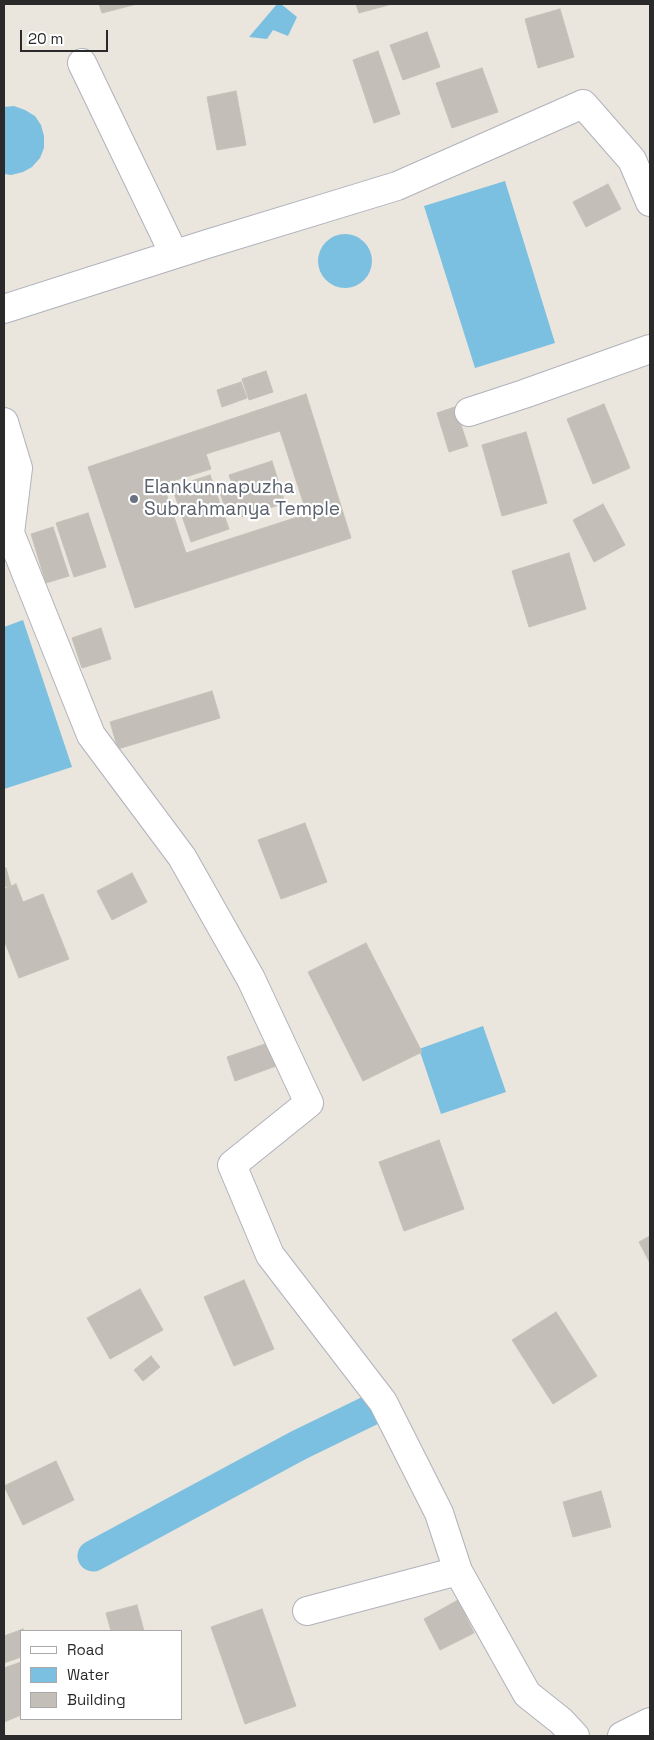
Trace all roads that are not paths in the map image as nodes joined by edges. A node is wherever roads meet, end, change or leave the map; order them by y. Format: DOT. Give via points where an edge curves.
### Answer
graph roads {
  1 [pos="82,63"];
  2 [pos="650,202"];
  3 [pos="174,254"];
  4 [pos="4,309"];
  5 [pos="650,349"];
  6 [pos="469,412"];
  7 [pos="4,422"];
  8 [pos="7,534"];
  9 [pos="458,1570"];
  10 [pos="307,1611"];
  11 [pos="650,1722"];
  12 [pos="575,1736"];
  13 [pos="622,1736"];
  1 -- 3 [label="street"];
  2 -- 3 [label="street" via="632,160 583,104 397,186"];
  3 -- 4 [label="street"];
  5 -- 6 [label="street"];
  7 -- 8 [label="street" via="18,468"];
  8 -- 9 [label="street" via="91,736 182,857 251,978 309,1103 232,1165 270,1255 383,1402 439,1512"];
  9 -- 10 [label="street"];
  9 -- 12 [label="street" via="527,1694"];
  11 -- 13 [label="street"];
}
